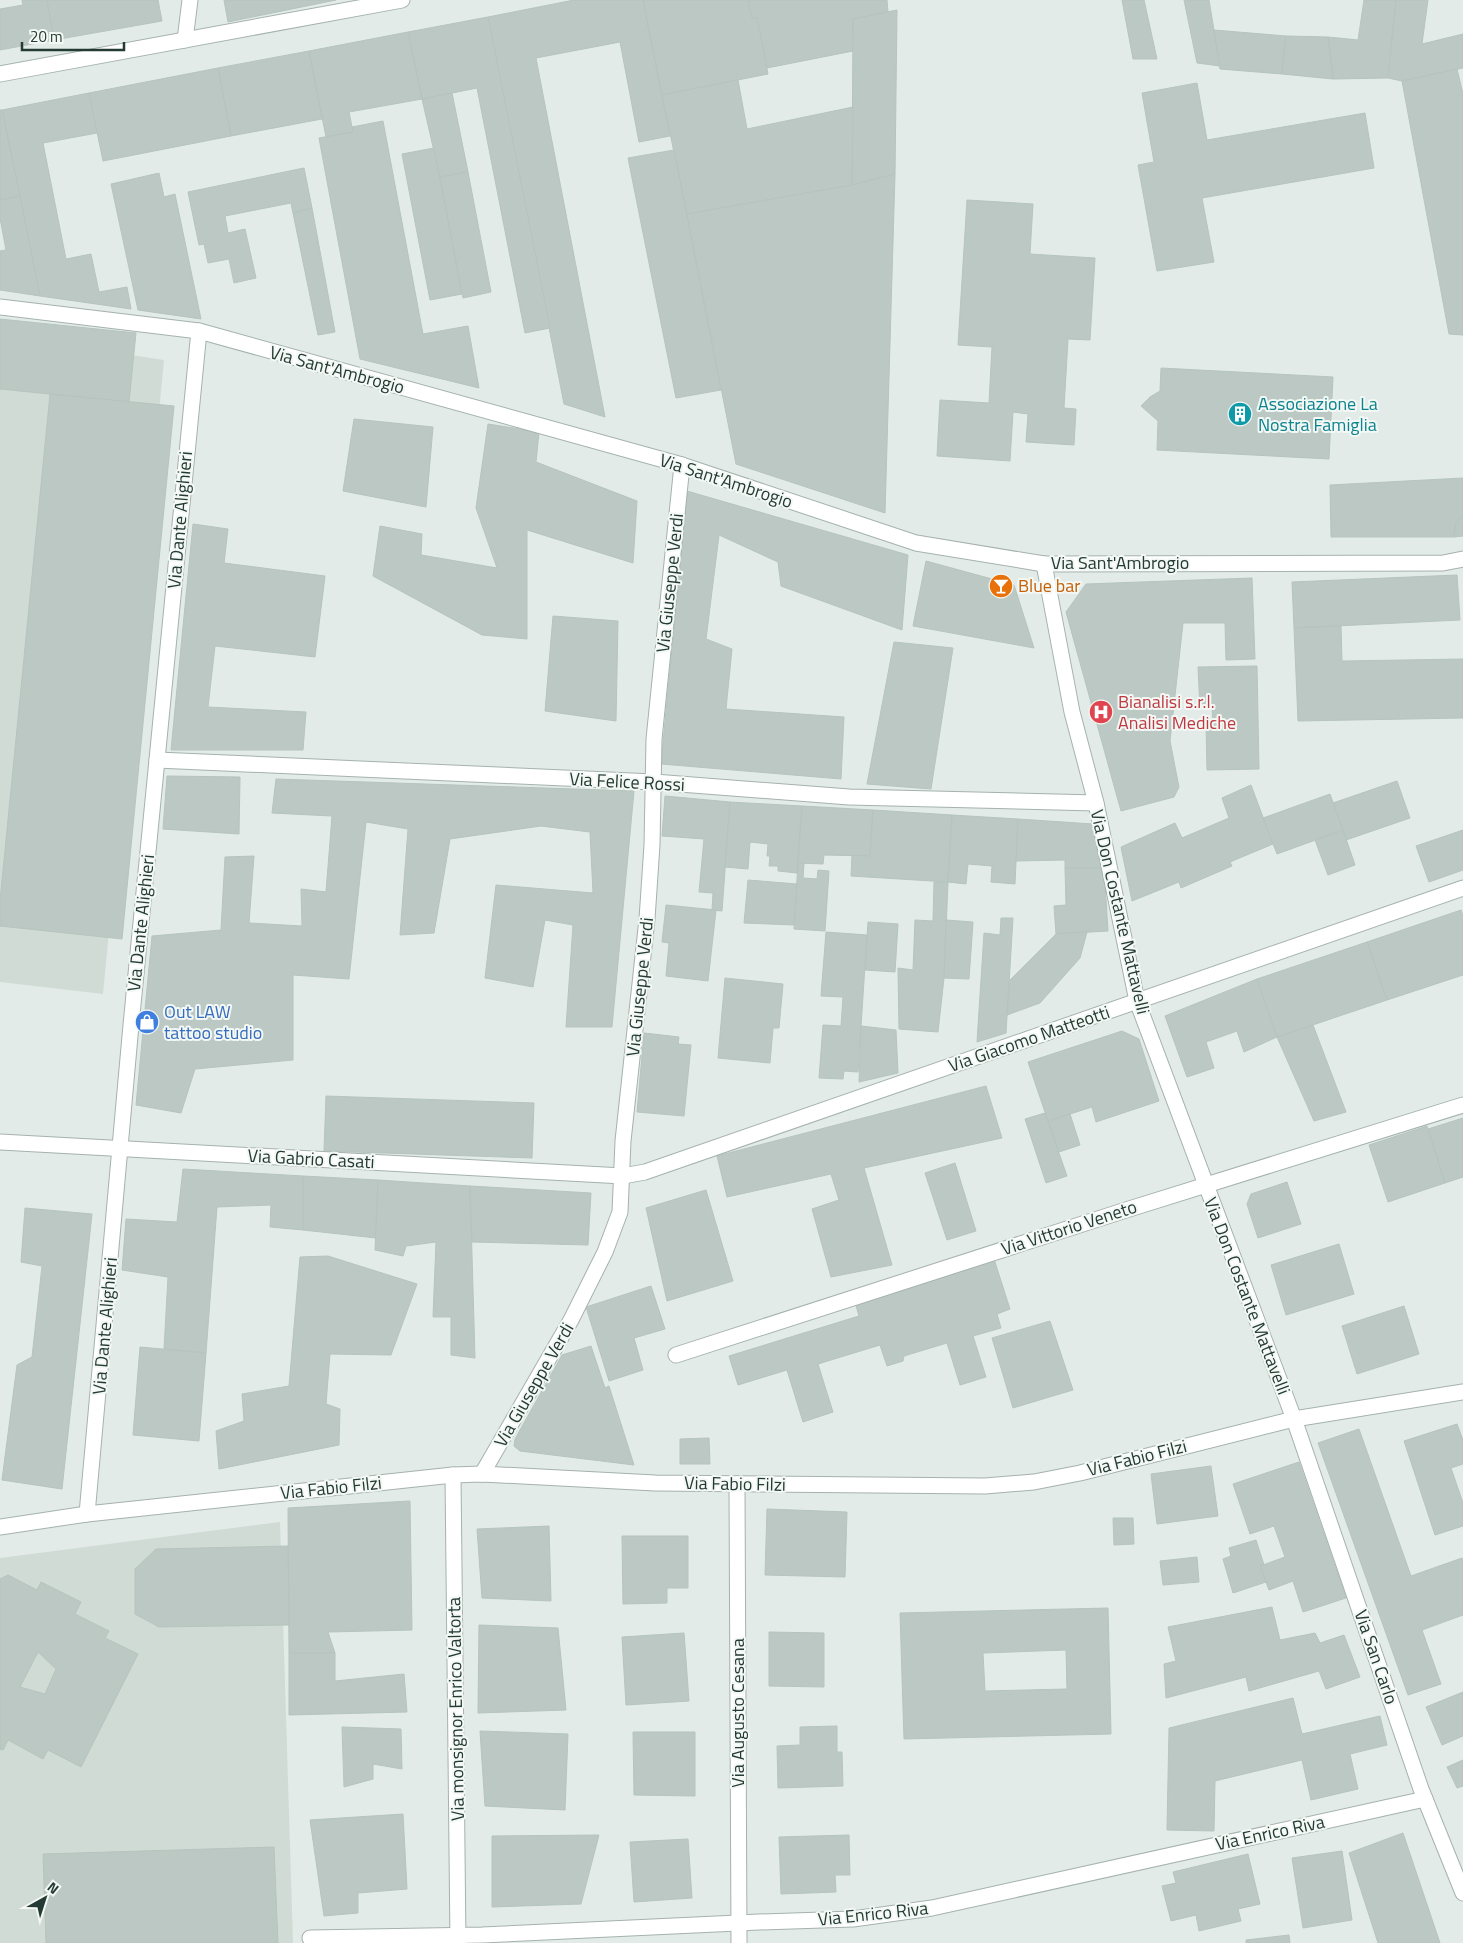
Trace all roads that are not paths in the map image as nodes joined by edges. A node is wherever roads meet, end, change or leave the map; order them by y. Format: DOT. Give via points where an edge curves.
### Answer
graph roads {
  1 [pos="190,0"];
  2 [pos="402,0"];
  3 [pos="185,40"];
  4 [pos="0,74"];
  5 [pos="0,306"];
  6 [pos="199,332"];
  7 [pos="682,465"];
  8 [pos="1463,559"];
  9 [pos="1044,564"];
  10 [pos="157,760"];
  11 [pos="654,782"];
  12 [pos="1096,803"];
  13 [pos="1463,888"];
  14 [pos="1137,1001"];
  15 [pos="1463,1105"];
  16 [pos="0,1142"];
  17 [pos="121,1149"];
  18 [pos="623,1176"];
  19 [pos="1205,1186"];
  20 [pos="676,1355"];
  21 [pos="1463,1392"];
  22 [pos="1294,1419"];
  23 [pos="482,1474"];
  24 [pos="454,1475"];
  25 [pos="737,1484"];
  26 [pos="87,1514"];
  27 [pos="0,1527"];
  28 [pos="1425,1799"];
  29 [pos="1463,1893"];
  30 [pos="738,1923"];
  31 [pos="310,1938"];
  32 [pos="458,1940"];
  33 [pos="739,1943"];
  1 -- 3 [label="street"];
  2 -- 3 [label="street"];
  3 -- 4 [label="street"];
  5 -- 6 [label="street, Via Sant'Ambrogio"];
  6 -- 7 [label="street, Via Sant'Ambrogio"];
  6 -- 10 [label="street, Via Dante Alighieri"];
  7 -- 9 [label="street, Via Sant'Ambrogio" via="916,543"];
  7 -- 11 [label="street, Via Giuseppe Verdi" via="654,739"];
  8 -- 9 [label="street, Via Sant'Ambrogio" via="1443,563"];
  9 -- 12 [label="street, Via Don Costante Mattavelli" via="1072,712"];
  10 -- 11 [label="street, Via Felice Rossi"];
  10 -- 17 [label="street, Via Dante Alighieri"];
  11 -- 12 [label="street, Via Felice Rossi" via="849,797"];
  11 -- 18 [label="street, Via Giuseppe Verdi" via="647,919"];
  12 -- 14 [label="street, Via Don Costante Mattavelli"];
  13 -- 14 [label="street, Via Giacomo Matteotti"];
  14 -- 18 [label="street, Via Giacomo Matteotti" via="655,1168"];
  14 -- 19 [label="street, Via Don Costante Mattavelli"];
  15 -- 19 [label="street, Via Vittorio Veneto"];
  16 -- 17 [label="street, Via Gabrio Casati"];
  17 -- 18 [label="street, Via Gabrio Casati"];
  17 -- 26 [label="street, Via Dante Alighieri"];
  18 -- 23 [label="street, Via Giuseppe Verdi" via="620,1212 604,1252 571,1320"];
  19 -- 20 [label="street, Via Vittorio Veneto"];
  19 -- 22 [label="street, Via Don Costante Mattavelli"];
  21 -- 22 [label="street, Via Fabio Filzi"];
  22 -- 25 [label="street, Via Fabio Filzi" via="1034,1482 985,1486"];
  22 -- 28 [label="street, Via San Carlo"];
  23 -- 24 [label="street, Via Fabio Filzi"];
  23 -- 25 [label="street, Via Fabio Filzi"];
  24 -- 26 [label="street, Via Fabio Filzi"];
  24 -- 32 [label="street, Via monsignor Enrico Valtorta"];
  25 -- 30 [label="street, Via Augusto Cesana"];
  26 -- 27 [label="street, Via Fabio Filzi"];
  28 -- 29 [label="street, Via San Carlo"];
  28 -- 30 [label="street, Via Enrico Riva" via="932,1908 853,1919"];
  30 -- 32 [label="street, Via Enrico Riva"];
  30 -- 33 [label="street, Via Augusto Cesana"];
  31 -- 32 [label="street, Via Enrico Riva"];
}
